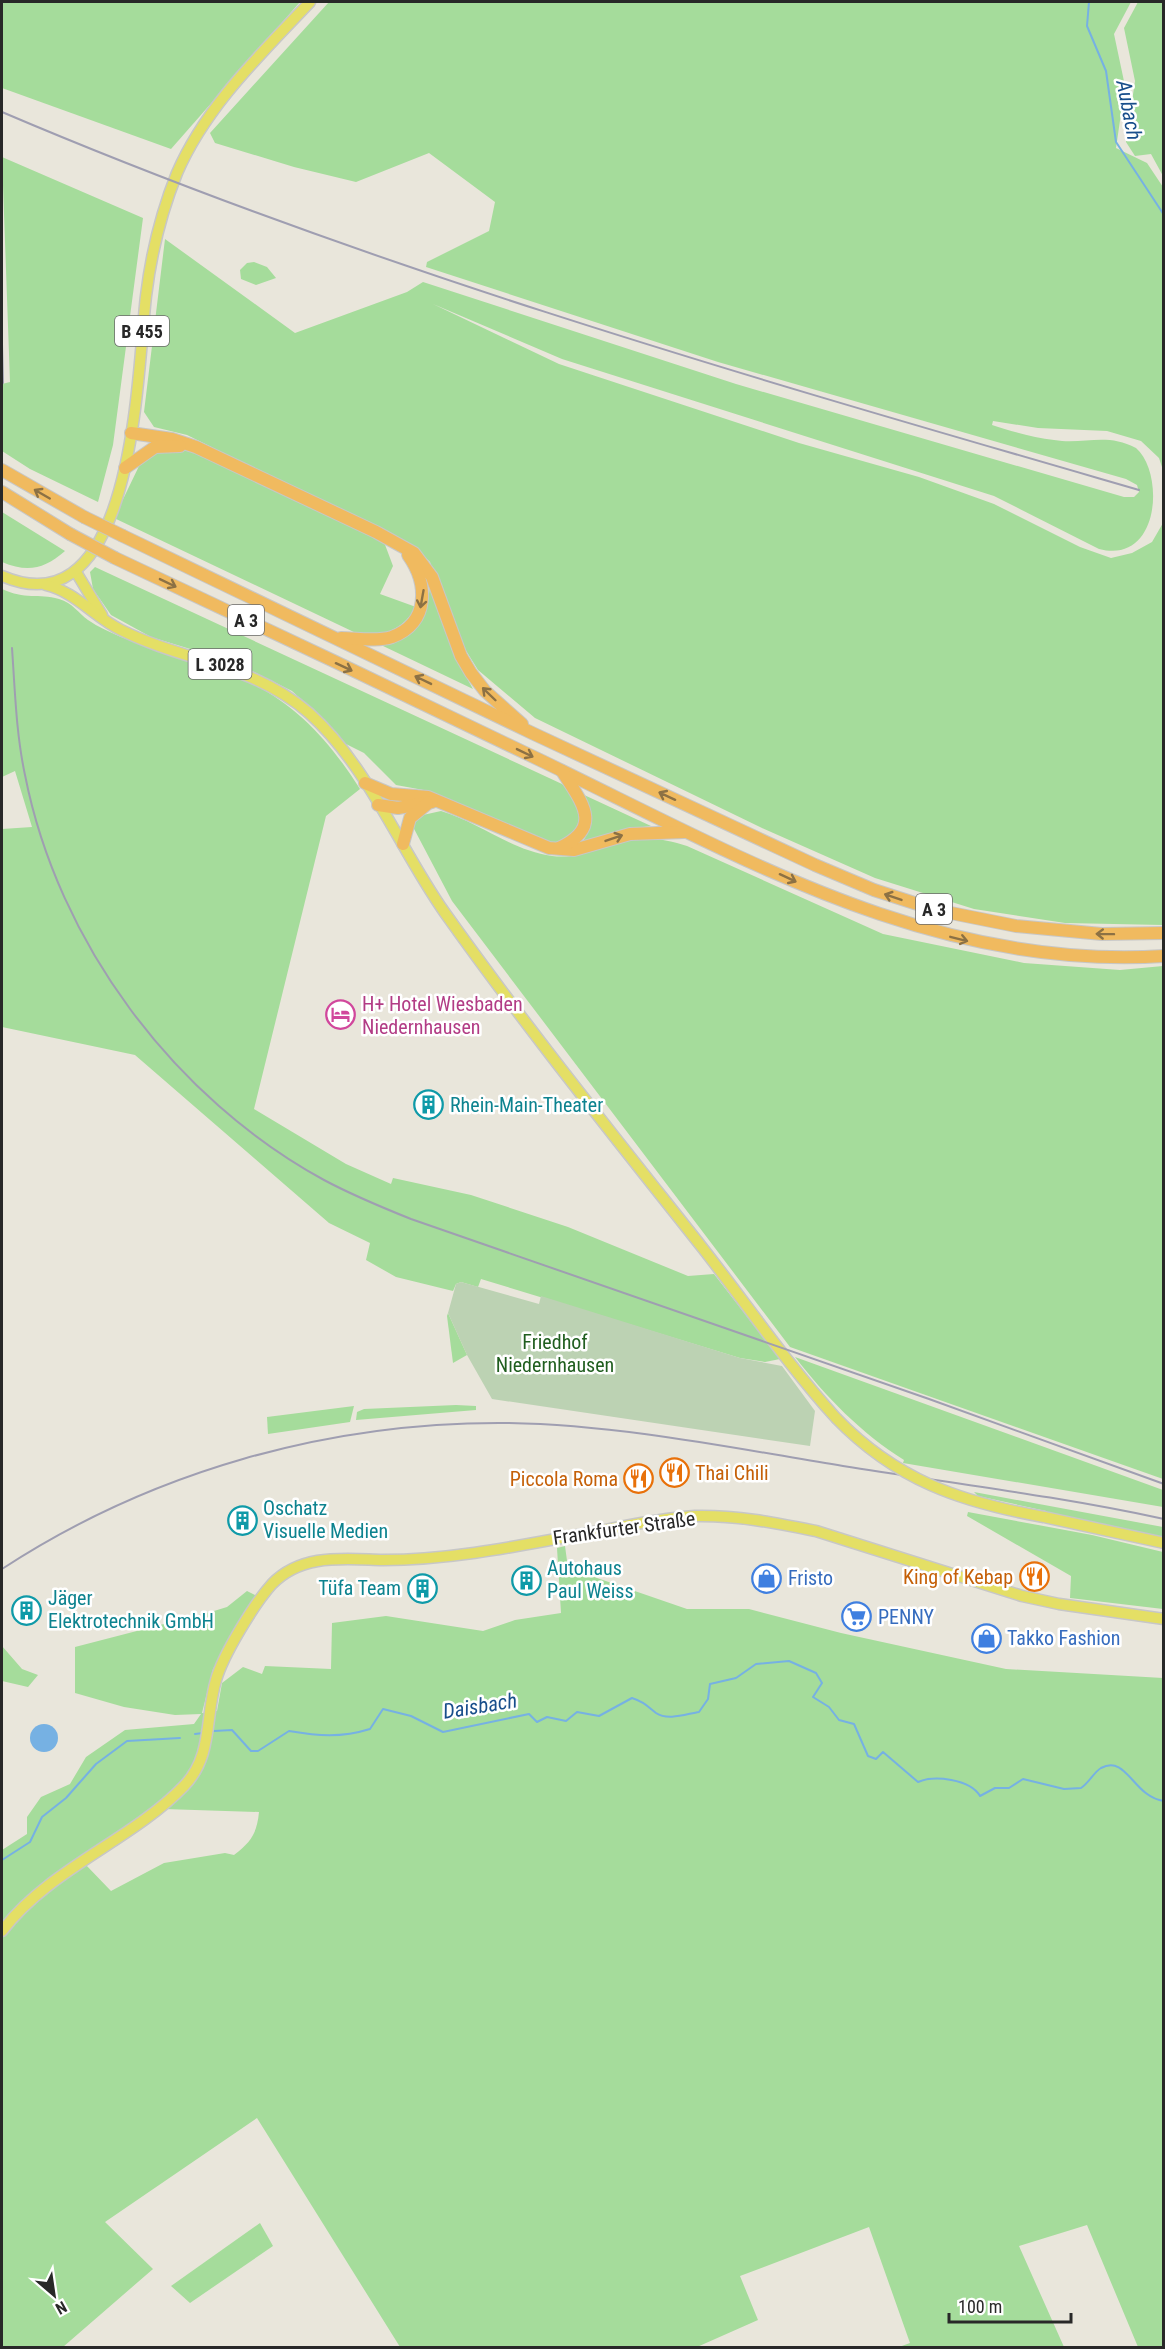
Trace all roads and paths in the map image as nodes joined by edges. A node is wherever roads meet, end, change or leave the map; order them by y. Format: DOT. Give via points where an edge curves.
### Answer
graph roads {
  1 [pos="310,2"];
  2 [pos="131,433"];
  3 [pos="156,447"];
  4 [pos="196,447"];
  5 [pos="125,468"];
  6 [pos="2,470"];
  7 [pos="2,492"];
  8 [pos="402,547"];
  9 [pos="76,572"];
  10 [pos="2,576"];
  11 [pos="46,585"];
  12 [pos="82,603"];
  13 [pos="108,623"];
  14 [pos="334,638"];
  15 [pos="532,733"];
  16 [pos="561,770"];
  17 [pos="365,783"];
  18 [pos="405,795"];
  19 [pos="435,802"];
  20 [pos="378,805"];
  21 [pos="690,832"];
  22 [pos="403,844"];
  23 [pos="557,849"];
  24 [pos="1164,933"];
  25 [pos="1164,956"];
  26 [pos="1164,1543"];
  27 [pos="1164,1619"];
  28 [pos="2,1931"];
  1 -- 2 [label="main road, B 455" via="230,89 192,144 178,172 151,261"];
  2 -- 3 [label="highway" via="144,444"];
  2 -- 4 [label="highway"];
  2 -- 5 [label="main road, B 455"];
  3 -- 4 [label="highway"];
  3 -- 5 [label="highway"];
  4 -- 8 [label="highway"];
  5 -- 9 [label="main road, B 455" via="99,538"];
  14 -- 6 [label="highway, A 3, one-way, bridge" via="84,517"];
  7 -- 16 [label="highway, A 3, one-way, bridge" via="115,558"];
  8 -- 14 [label="highway, one-way" via="416,566 423,590 422,602 411,624 384,638"];
  15 -- 8 [label="highway, one-way" via="471,674 428,568"];
  9 -- 11 [label="main road"];
  9 -- 12 [label="main road" via="73,585"];
  9 -- 13 [label="main road, L 3028"];
  10 -- 11 [label="main road" via="29,585"];
  11 -- 12 [label="main road, L 3028" via="66,591"];
  12 -- 13 [label="main road, L 3028"];
  13 -- 17 [label="main road, L 3028" via="148,642 234,669 280,692 330,735"];
  15 -- 14 [label="highway, A 3, one-way"];
  24 -- 15 [label="highway, A 3, one-way" via="1102,934 1016,926 903,900 815,865"];
  16 -- 21 [label="highway, A 3"];
  16 -- 23 [label="highway" via="581,801 586,818 582,832"];
  17 -- 18 [label="highway" via="383,792"];
  17 -- 20 [label="main road, L 3028"];
  18 -- 19 [label="highway" via="428,797"];
  18 -- 20 [label="highway"];
  19 -- 20 [label="highway" via="398,808"];
  19 -- 22 [label="highway" via="410,818"];
  19 -- 23 [label="highway" via="532,843"];
  20 -- 22 [label="main road, L 3028"];
  23 -- 21 [label="highway, one-way" via="582,849 640,832"];
  21 -- 25 [label="highway, A 3, one-way" via="834,899 935,933 1058,956"];
  22 -- 26 [label="main road, L 3028, bridge" via="445,912 607,1126 836,1418 874,1453 918,1480 966,1500"];
  27 -- 28 [label="main road, Frankfurter Straße" via="1038,1600 816,1531 731,1517 669,1519 434,1558 316,1560 288,1571 264,1594 218,1673 204,1753 195,1773 164,1804 45,1888"];
}
